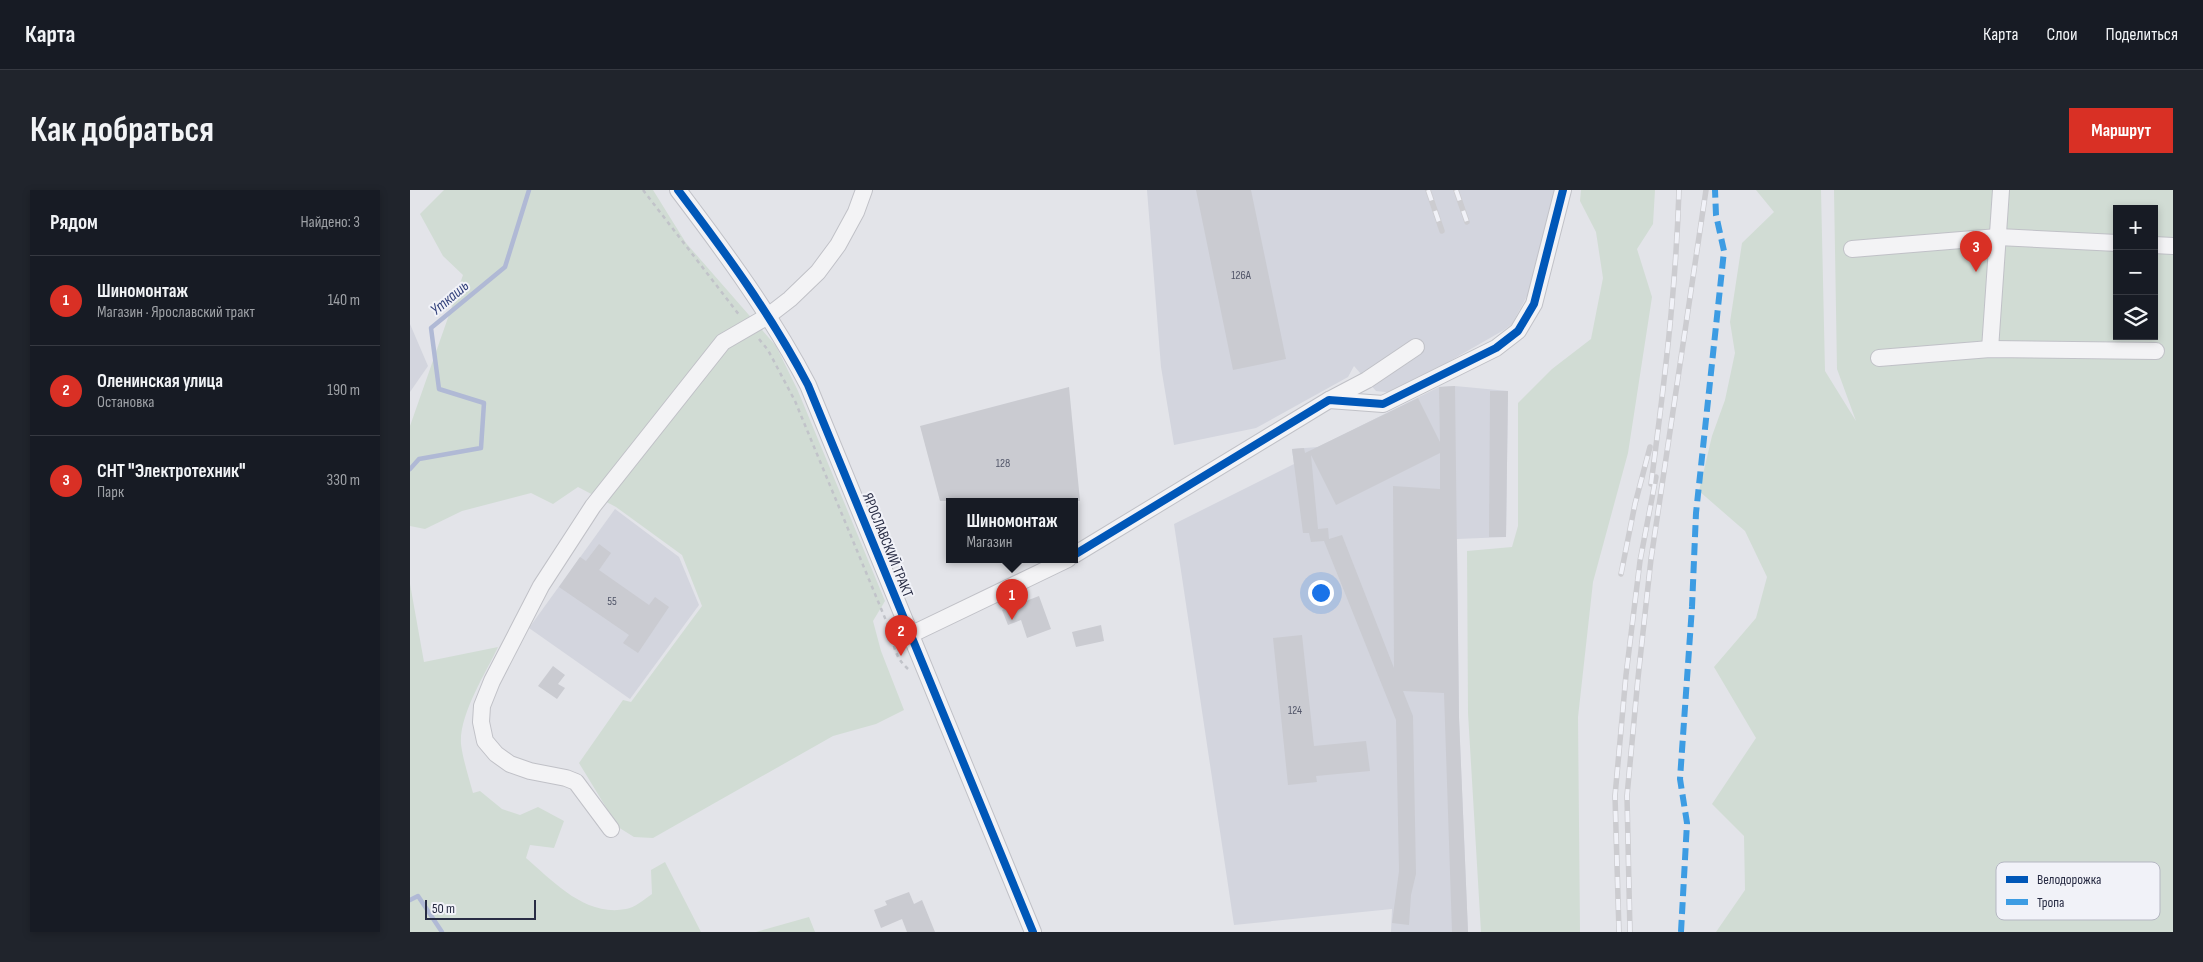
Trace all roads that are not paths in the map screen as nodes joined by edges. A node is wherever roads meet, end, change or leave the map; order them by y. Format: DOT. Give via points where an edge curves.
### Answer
graph roads {
  1 [pos="678,190"];
  2 [pos="864,190"];
  3 [pos="1563,190"];
  4 [pos="2001,190"];
  5 [pos="1998,237"];
  6 [pos="2113,243"];
  7 [pos="2158,245"];
  8 [pos="2173,246"];
  9 [pos="1852,250"];
  10 [pos="768,316"];
  11 [pos="1416,347"];
  12 [pos="1990,349"];
  13 [pos="2156,351"];
  14 [pos="1879,358"];
  15 [pos="1329,400"];
  16 [pos="1078,553"];
  17 [pos="1060,563"];
  18 [pos="910,634"];
  19 [pos="611,829"];
  20 [pos="1033,932"];
  1 -- 10 [label="street, ЯРОСЛАВСКИЙ ТРАКТ"];
  2 -- 10 [label="street" via="838,245 818,272"];
  3 -- 15 [label="street" via="1534,304 1518,331 1496,348 1383,404"];
  4 -- 5 [label="street"];
  5 -- 6 [label="street"];
  5 -- 9 [label="street"];
  5 -- 12 [label="street"];
  7 -- 8 [label="street"];
  10 -- 18 [label="street, ЯРОСЛАВСКИЙ ТРАКТ" via="808,385"];
  10 -- 19 [label="street" via="723,342 593,506 541,586 482,706 485,741 496,754 517,766 576,782"];
  11 -- 15 [label="street" via="1367,380"];
  12 -- 13 [label="street"];
  12 -- 14 [label="street"];
  15 -- 16 [label="street"];
  17 -- 18 [label="street"];
  18 -- 20 [label="street, ЯРОСЛАВСКИЙ ТРАКТ"];
}
